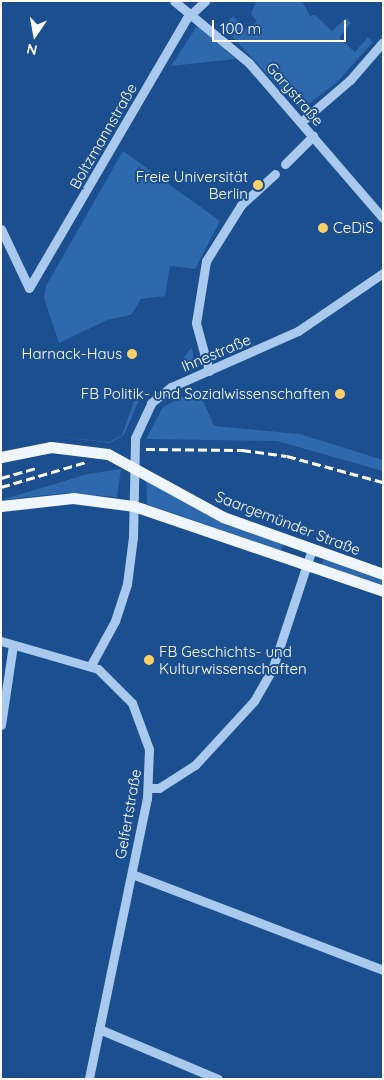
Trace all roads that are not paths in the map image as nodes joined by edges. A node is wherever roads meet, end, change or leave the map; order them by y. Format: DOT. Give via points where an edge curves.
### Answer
graph roads {
  1 [pos="174,1"];
  2 [pos="205,1"];
  3 [pos="192,12"];
  4 [pos="383,42"];
  5 [pos="301,122"];
  6 [pos="313,136"];
  7 [pos="285,164"];
  8 [pos="275,174"];
  9 [pos="383,218"];
  10 [pos="1,230"];
  11 [pos="383,273"];
  12 [pos="209,371"];
  13 [pos="1,457"];
  14 [pos="133,464"];
  15 [pos="1,506"];
  16 [pos="134,506"];
  17 [pos="312,549"];
  18 [pos="307,565"];
  19 [pos="383,574"];
  20 [pos="383,591"];
  21 [pos="1,640"];
  22 [pos="13,645"];
  23 [pos="91,664"];
  24 [pos="1,725"];
  25 [pos="149,788"];
  26 [pos="132,874"];
  27 [pos="383,970"];
  28 [pos="99,1029"];
  29 [pos="89,1079"];
  30 [pos="218,1079"];
  1 -- 3 [label="street, Garystraße"];
  2 -- 3 [label="street, Boltzmannstraße"];
  3 -- 5 [label="street, Garystraße" via="249,63"];
  3 -- 10 [label="street, Boltzmannstraße" via="29,288"];
  4 -- 5 [label="street" via="343,86"];
  5 -- 6 [label="street, Garystraße"];
  6 -- 7 [label="street"];
  6 -- 9 [label="street, Garystraße"];
  8 -- 12 [label="street" via="241,205 206,261 196,323"];
  11 -- 12 [label="street, Ihnestraße" via="298,331"];
  12 -- 14 [label="street, Ihnestraße" via="171,387 151,403 136,433"];
  13 -- 14 [label="main road, Saargemünder Straße" via="70,447"];
  14 -- 16 [label="street, Ihnestraße"];
  14 -- 17 [label="main road, Saargemünder Straße" via="223,516"];
  15 -- 16 [label="main road, Saargemünder Straße" via="73,498"];
  16 -- 18 [label="main road, Saargemünder Straße"];
  16 -- 23 [label="street, Ihnestraße" via="125,592"];
  17 -- 18 [label="street"];
  17 -- 19 [label="main road, Saargemünder Straße"];
  18 -- 20 [label="main road, Saargemünder Straße"];
  18 -- 25 [label="street" via="274,664 254,701 195,765 164,786"];
  21 -- 22 [label="street, Gelfertstraße"];
  22 -- 23 [label="street, Gelfertstraße"];
  22 -- 24 [label="street"];
  23 -- 25 [label="street, Gelfertstraße" via="123,691 139,716 149,749"];
  25 -- 26 [label="street, Gelfertstraße"];
  26 -- 27 [label="street"];
  26 -- 28 [label="street, Gelfertstraße"];
  28 -- 29 [label="street, Gelfertstraße"];
  28 -- 30 [label="street"];
}
